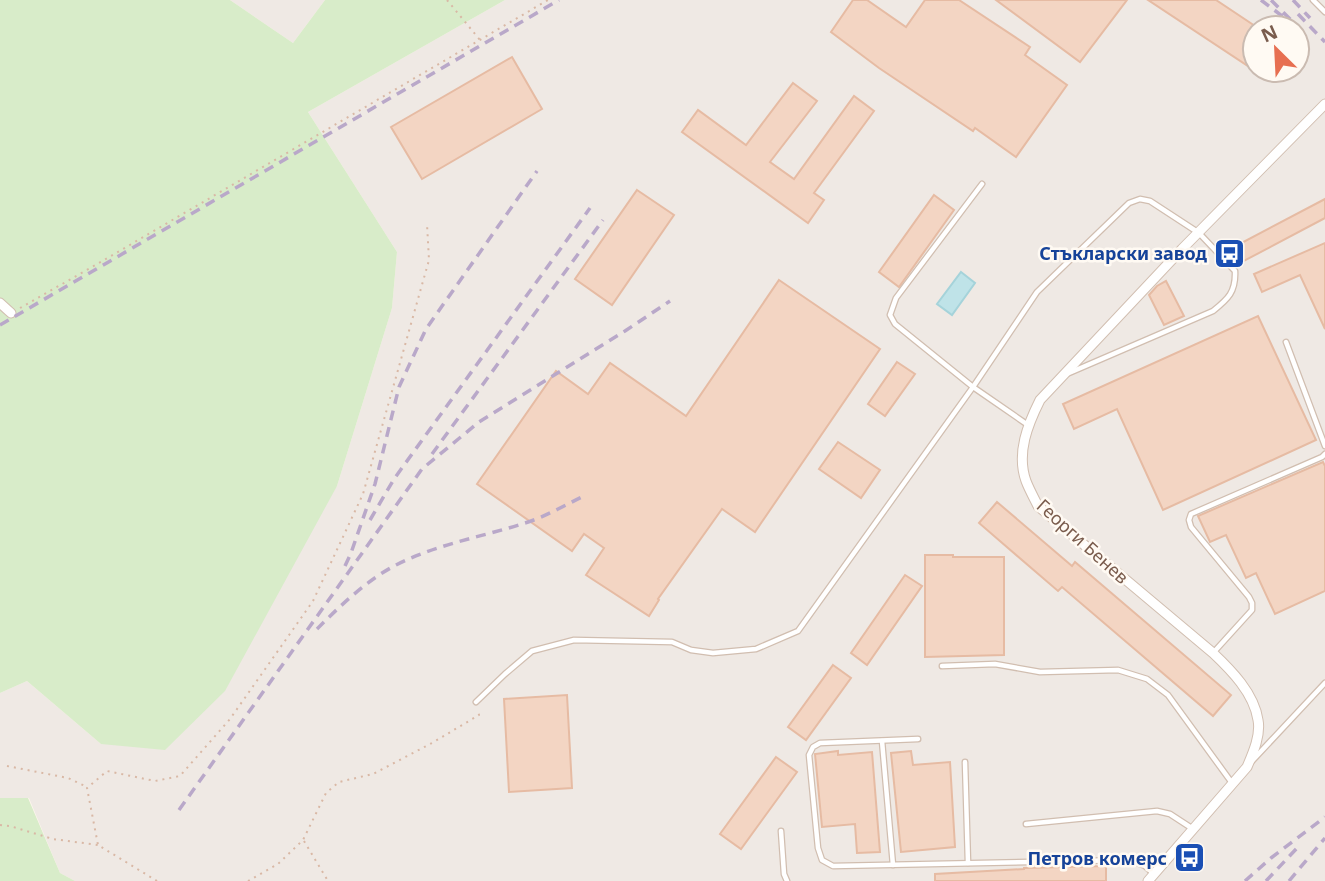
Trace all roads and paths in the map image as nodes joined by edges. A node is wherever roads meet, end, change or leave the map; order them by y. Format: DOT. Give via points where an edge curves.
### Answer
graph roads {
  1 [pos="447,0"];
  2 [pos="548,0"];
  3 [pos="1313,0"];
  4 [pos="1325,12"];
  5 [pos="480,40"];
  6 [pos="1325,104"];
  7 [pos="982,184"];
  8 [pos="427,224"];
  9 [pos="1199,233"];
  10 [pos="0,303"];
  11 [pos="11,313"];
  12 [pos="1286,342"];
  13 [pos="1063,375"];
  14 [pos="973,387"];
  15 [pos="1028,425"];
  16 [pos="1325,446"];
  17 [pos="1325,454"];
  18 [pos="1213,653"];
  19 [pos="942,666"];
  20 [pos="1325,683"];
  21 [pos="476,702"];
  22 [pos="918,740"];
  23 [pos="881,741"];
  24 [pos="965,762"];
  25 [pos="7,766"];
  26 [pos="1247,767"];
  27 [pos="1233,783"];
  28 [pos="88,788"];
  29 [pos="1026,824"];
  30 [pos="0,825"];
  31 [pos="1193,829"];
  32 [pos="781,831"];
  33 [pos="303,840"];
  34 [pos="98,845"];
  35 [pos="968,863"];
  36 [pos="894,865"];
  37 [pos="1151,877"];
  38 [pos="157,881"];
  39 [pos="248,881"];
  40 [pos="328,881"];
  41 [pos="786,881"];
  1 -- 5 [label="path"];
  2 -- 5 [label="path"];
  3 -- 4 [label="lane"];
  5 -- 11 [label="path"];
  6 -- 9 [label="street, Георги Бенев"];
  7 -- 14 [label="lane" via="896,298 890,315 895,324"];
  8 -- 28 [label="path" via="429,260 363,494 313,601 230,719 180,776 155,781 107,771"];
  9 -- 13 [label="street, Георги Бенев"];
  9 -- 13 [label="lane" via="1235,271 1229,298 1213,311"];
  9 -- 14 [label="lane" via="1150,201 1129,203 1037,292"];
  10 -- 11 [label="street"];
  12 -- 16 [label="lane"];
  13 -- 15 [label="street, Георги Бенев" via="1040,400"];
  14 -- 15 [label="lane"];
  14 -- 21 [label="lane" via="798,631 756,649 713,653 672,642 574,640 532,651"];
  15 -- 18 [label="street, Георги Бенев" via="1023,466 1038,506"];
  17 -- 18 [label="lane" via="1191,514 1191,527 1252,603 1252,610"];
  18 -- 26 [label="street, Георги Бенев" via="1252,700 1259,721"];
  19 -- 27 [label="lane" via="1118,670 1147,679 1168,695"];
  20 -- 26 [label="lane"];
  21 -- 33 [label="path" via="479,715 373,774 340,782 326,793"];
  22 -- 23 [label="lane"];
  23 -- 36 [label="lane"];
  23 -- 36 [label="lane" via="813,747 809,755 818,848 822,860 833,866"];
  24 -- 35 [label="lane"];
  25 -- 28 [label="path" via="68,778"];
  26 -- 27 [label="street, Георги Бенев"];
  27 -- 31 [label="street, Георги Бенев"];
  28 -- 34 [label="path"];
  29 -- 31 [label="lane" via="1157,811"];
  30 -- 34 [label="path"];
  31 -- 37 [label="street, Георги Бенев"];
  32 -- 41 [label="lane"];
  33 -- 39 [label="path" via="278,864"];
  33 -- 40 [label="path"];
  34 -- 38 [label="path"];
  35 -- 36 [label="lane"];
  35 -- 37 [label="lane" via="1130,860 1145,866"];
}
